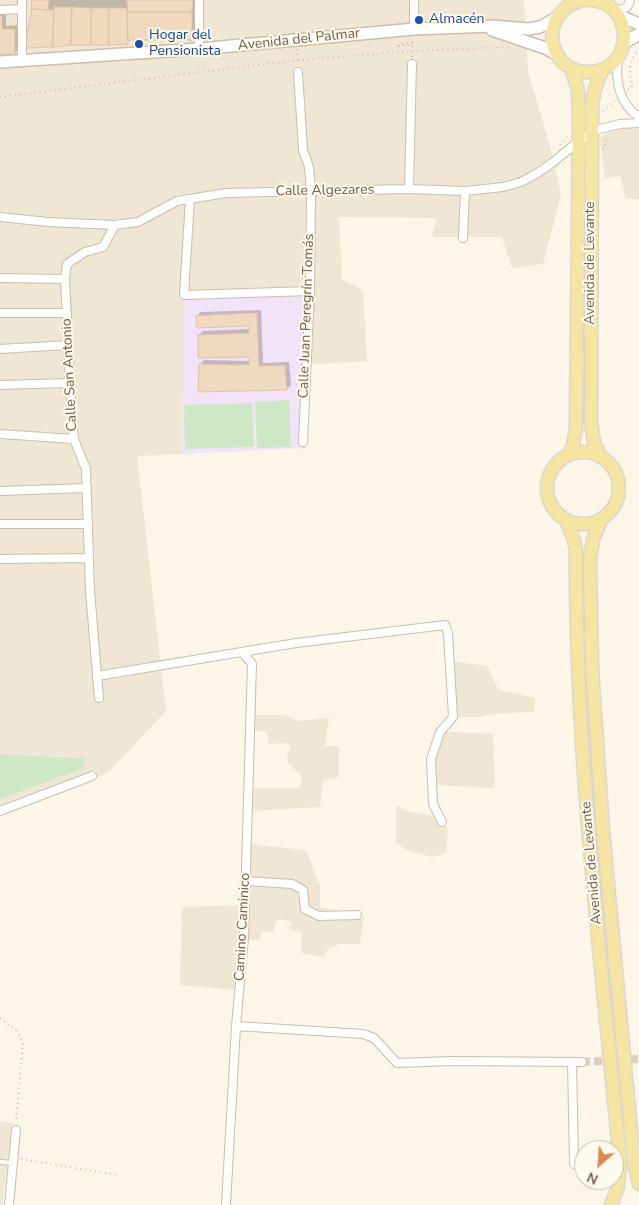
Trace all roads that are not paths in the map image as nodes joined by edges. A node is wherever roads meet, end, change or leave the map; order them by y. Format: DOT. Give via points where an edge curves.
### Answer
graph roads {
  1 [pos="22,0"];
  2 [pos="199,0"];
  3 [pos="414,0"];
  4 [pos="584,0"];
  5 [pos="630,0"];
  6 [pos="597,1"];
  7 [pos="571,2"];
  8 [pos="21,9"];
  9 [pos="0,10"];
  10 [pos="615,12"];
  11 [pos="556,18"];
  12 [pos="639,24"];
  13 [pos="478,27"];
  14 [pos="414,29"];
  15 [pos="639,34"];
  16 [pos="622,49"];
  17 [pos="200,50"];
  18 [pos="558,55"];
  19 [pos="22,60"];
  20 [pos="0,62"];
  21 [pos="412,64"];
  22 [pos="571,68"];
  23 [pos="603,69"];
  24 [pos="298,72"];
  25 [pos="639,117"];
  26 [pos="639,124"];
  27 [pos="592,133"];
  28 [pos="579,140"];
  29 [pos="409,189"];
  30 [pos="311,191"];
  31 [pos="466,191"];
  32 [pos="190,199"];
  33 [pos="0,217"];
  34 [pos="115,225"];
  35 [pos="463,238"];
  36 [pos="0,278"];
  37 [pos="65,279"];
  38 [pos="310,291"];
  39 [pos="0,313"];
  40 [pos="67,313"];
  41 [pos="68,345"];
  42 [pos="0,349"];
  43 [pos="70,383"];
  44 [pos="0,384"];
  45 [pos="0,434"];
  46 [pos="74,439"];
  47 [pos="303,442"];
  48 [pos="569,455"];
  49 [pos="601,457"];
  50 [pos="87,488"];
  51 [pos="0,490"];
  52 [pos="566,520"];
  53 [pos="601,520"];
  54 [pos="0,524"];
  55 [pos="88,524"];
  56 [pos="89,558"];
  57 [pos="0,559"];
  58 [pos="242,652"];
  59 [pos="98,676"];
  60 [pos="99,698"];
  61 [pos="92,776"];
  62 [pos="0,812"];
  63 [pos="442,822"];
  64 [pos="246,881"];
  65 [pos="357,915"];
  66 [pos="236,1026"];
  67 [pos="572,1062"];
  68 [pos="582,1062"];
  69 [pos="16,1130"];
  70 [pos="13,1161"];
  71 [pos="0,1162"];
  72 [pos="574,1164"];
  73 [pos="639,1184"];
  74 [pos="9,1205"];
  75 [pos="226,1205"];
  76 [pos="612,1205"];
  1 -- 8 [label="street"];
  2 -- 17 [label="street"];
  3 -- 14 [label="street"];
  4 -- 7 [label="main road"];
  5 -- 10 [label="street" via="627,8"];
  6 -- 10 [label="main road"];
  7 -- 11 [label="main road"];
  8 -- 9 [label="street"];
  8 -- 19 [label="street"];
  10 -- 12 [label="main road"];
  10 -- 16 [label="main road" via="624,29"];
  11 -- 13 [label="main road, Avenida del Palmar" via="529,29"];
  11 -- 18 [label="main road" via="552,37"];
  13 -- 14 [label="main road, Avenida del Palmar"];
  13 -- 18 [label="main road, Avenida del Palmar"];
  14 -- 17 [label="main road, Avenida del Palmar"];
  15 -- 16 [label="main road"];
  16 -- 23 [label="main road" via="616,60"];
  16 -- 25 [label="street" via="619,89 628,108"];
  17 -- 19 [label="main road, Avenida del Palmar"];
  18 -- 22 [label="main road"];
  19 -- 20 [label="main road, Avenida del Palmar"];
  21 -- 29 [label="street"];
  22 -- 23 [label="main road" via="584,72"];
  22 -- 28 [label="main road, Avenida de Levante" via="579,99"];
  23 -- 27 [label="main road, Avenida de Levante" via="592,97"];
  24 -- 30 [label="street, Calle Juan Peregrín Tomás" via="304,150"];
  26 -- 27 [label="street, Calle Algezares" via="611,125"];
  27 -- 28 [label="street, Calle Algezares"];
  27 -- 49 [label="main road, Avenida de Levante" via="591,422 594,443"];
  28 -- 31 [label="street, Calle Algezares" via="552,163 520,182"];
  28 -- 48 [label="main road, Avenida de Levante" via="576,428"];
  29 -- 30 [label="street, Calle Algezares"];
  29 -- 31 [label="street, Calle Algezares"];
  30 -- 32 [label="street, Calle Algezares" via="226,193"];
  30 -- 38 [label="street, Calle Juan Peregrín Tomás"];
  31 -- 35 [label="street"];
  32 -- 34 [label="street, Calle Algezares" via="177,201 138,222"];
  32 -- 38 [label="street" via="184,295"];
  33 -- 34 [label="street, Calle Algezares"];
  34 -- 37 [label="street, Calle San Antonio" via="103,247 85,252 67,264"];
  36 -- 37 [label="street"];
  37 -- 40 [label="street, Calle San Antonio"];
  38 -- 47 [label="street, Calle Juan Peregrín Tomás"];
  39 -- 40 [label="street"];
  40 -- 41 [label="street, Calle San Antonio"];
  41 -- 42 [label="street"];
  41 -- 43 [label="street, Calle San Antonio"];
  43 -- 44 [label="street"];
  43 -- 46 [label="street, Calle San Antonio"];
  45 -- 46 [label="street"];
  46 -- 50 [label="street, Calle San Antonio" via="86,469"];
  48 -- 49 [label="main road" via="588,452"];
  48 -- 52 [label="main road" via="553,467 547,486 551,506"];
  49 -- 53 [label="main road" via="615,470 620,488 615,507"];
  50 -- 51 [label="street"];
  50 -- 55 [label="street, Calle San Antonio"];
  52 -- 53 [label="main road" via="580,524"];
  52 -- 76 [label="main road, Avenida de Levante" via="576,550 580,722 620,1160 618,1187"];
  53 -- 73 [label="main road, Avenida de Levante" via="590,560 593,687 634,1164"];
  54 -- 55 [label="street"];
  55 -- 56 [label="street, Calle San Antonio"];
  56 -- 57 [label="street"];
  56 -- 59 [label="street, Calle San Antonio"];
  58 -- 59 [label="street"];
  58 -- 63 [label="street" via="445,625 453,716 440,732 430,767 433,804"];
  58 -- 64 [label="street, Camino Caminico" via="252,664"];
  59 -- 60 [label="street, Calle San Antonio"];
  61 -- 62 [label="street"];
  64 -- 65 [label="street" via="292,884 303,890 305,909 319,916"];
  64 -- 66 [label="street, Camino Caminico"];
  66 -- 67 [label="street" via="364,1034 374,1038 397,1063"];
  66 -- 75 [label="street, Camino Caminico"];
  67 -- 68 [label="street"];
  67 -- 72 [label="street"];
  69 -- 70 [label="street"];
  70 -- 71 [label="lane"];
  70 -- 74 [label="street"];
}
